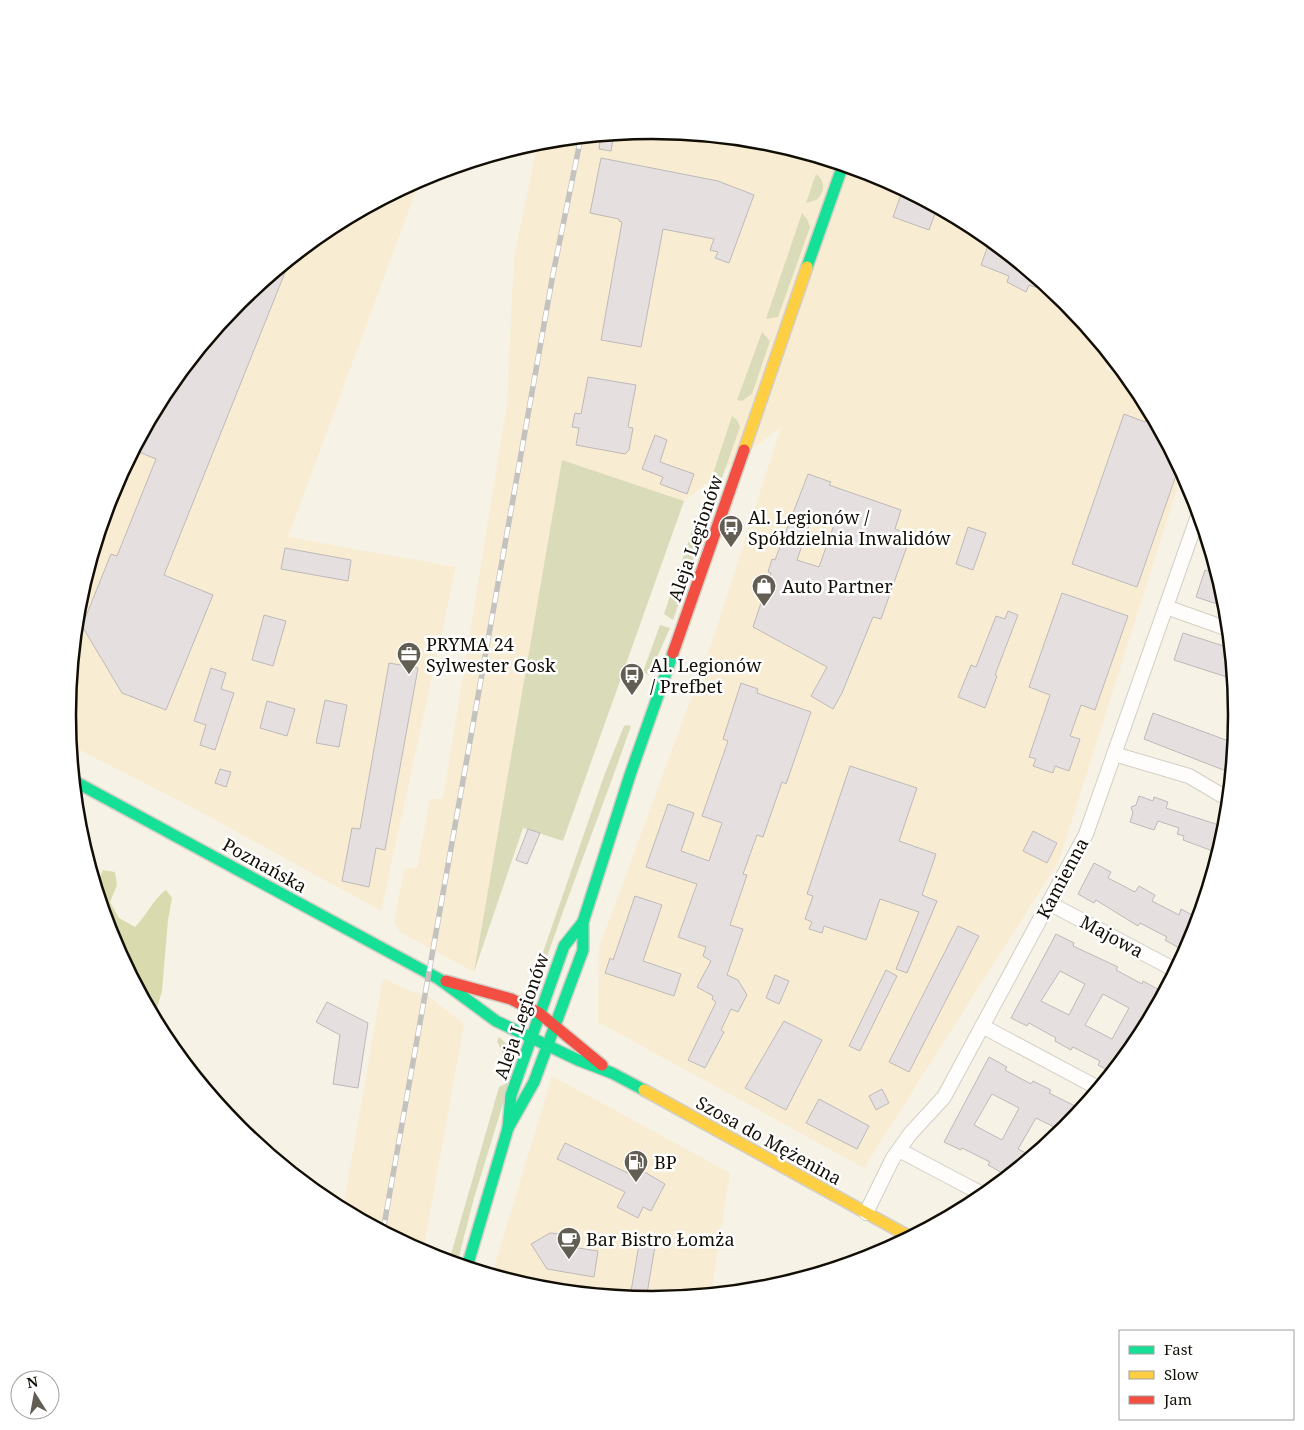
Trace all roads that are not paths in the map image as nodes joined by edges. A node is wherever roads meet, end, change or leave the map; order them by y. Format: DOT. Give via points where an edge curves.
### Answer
graph roads {
  1 [pos="841,171"];
  2 [pos="1195,523"];
  3 [pos="1166,607"];
  4 [pos="1221,626"];
  5 [pos="1114,754"];
  6 [pos="80,784"];
  7 [pos="1222,796"];
  8 [pos="1049,903"];
  9 [pos="583,922"];
  10 [pos="1169,967"];
  11 [pos="439,979"];
  12 [pos="538,1013"];
  13 [pos="554,1024"];
  14 [pos="982,1026"];
  15 [pos="531,1037"];
  16 [pos="547,1044"];
  17 [pos="612,1073"];
  18 [pos="1093,1085"];
  19 [pos="508,1128"];
  20 [pos="899,1150"];
  21 [pos="976,1191"];
  22 [pos="866,1213"];
  23 [pos="903,1233"];
  24 [pos="468,1260"];
  1 -- 9 [label="main road, Aleja Legionów" via="630,775"];
  2 -- 3 [label="street, Kamienna"];
  3 -- 4 [label="street"];
  3 -- 5 [label="street, Kamienna"];
  5 -- 7 [label="street" via="1189,776"];
  5 -- 8 [label="street, Kamienna" via="1086,834"];
  6 -- 11 [label="main road, Poznańska"];
  8 -- 10 [label="street, Majowa"];
  8 -- 14 [label="street, Kamienna"];
  9 -- 12 [label="main road, Aleja Legionów" via="564,946"];
  9 -- 13 [label="main road, Aleja Legionów" via="583,950"];
  11 -- 12 [label="main road, Poznańska" via="511,999"];
  11 -- 15 [label="main road, Poznańska" via="488,1016"];
  12 -- 13 [label="main road, Szosa do Mężenina"];
  12 -- 15 [label="main road, Aleja Legionów"];
  13 -- 16 [label="main road, Aleja Legionów"];
  13 -- 17 [label="main road, Szosa do Mężenina"];
  14 -- 18 [label="street"];
  14 -- 20 [label="street, Kamienna" via="944,1097"];
  15 -- 16 [label="main road, Szosa do Mężenina"];
  15 -- 19 [label="main road, Aleja Legionów" via="511,1095"];
  16 -- 17 [label="main road, Szosa do Mężenina"];
  16 -- 19 [label="main road, Aleja Legionów" via="526,1099"];
  17 -- 22 [label="main road, Szosa do Mężenina"];
  19 -- 24 [label="main road, Aleja Legionów"];
  20 -- 21 [label="street"];
  20 -- 22 [label="street, Kamienna"];
  22 -- 23 [label="main road, Szosa do Mężenina"];
}
